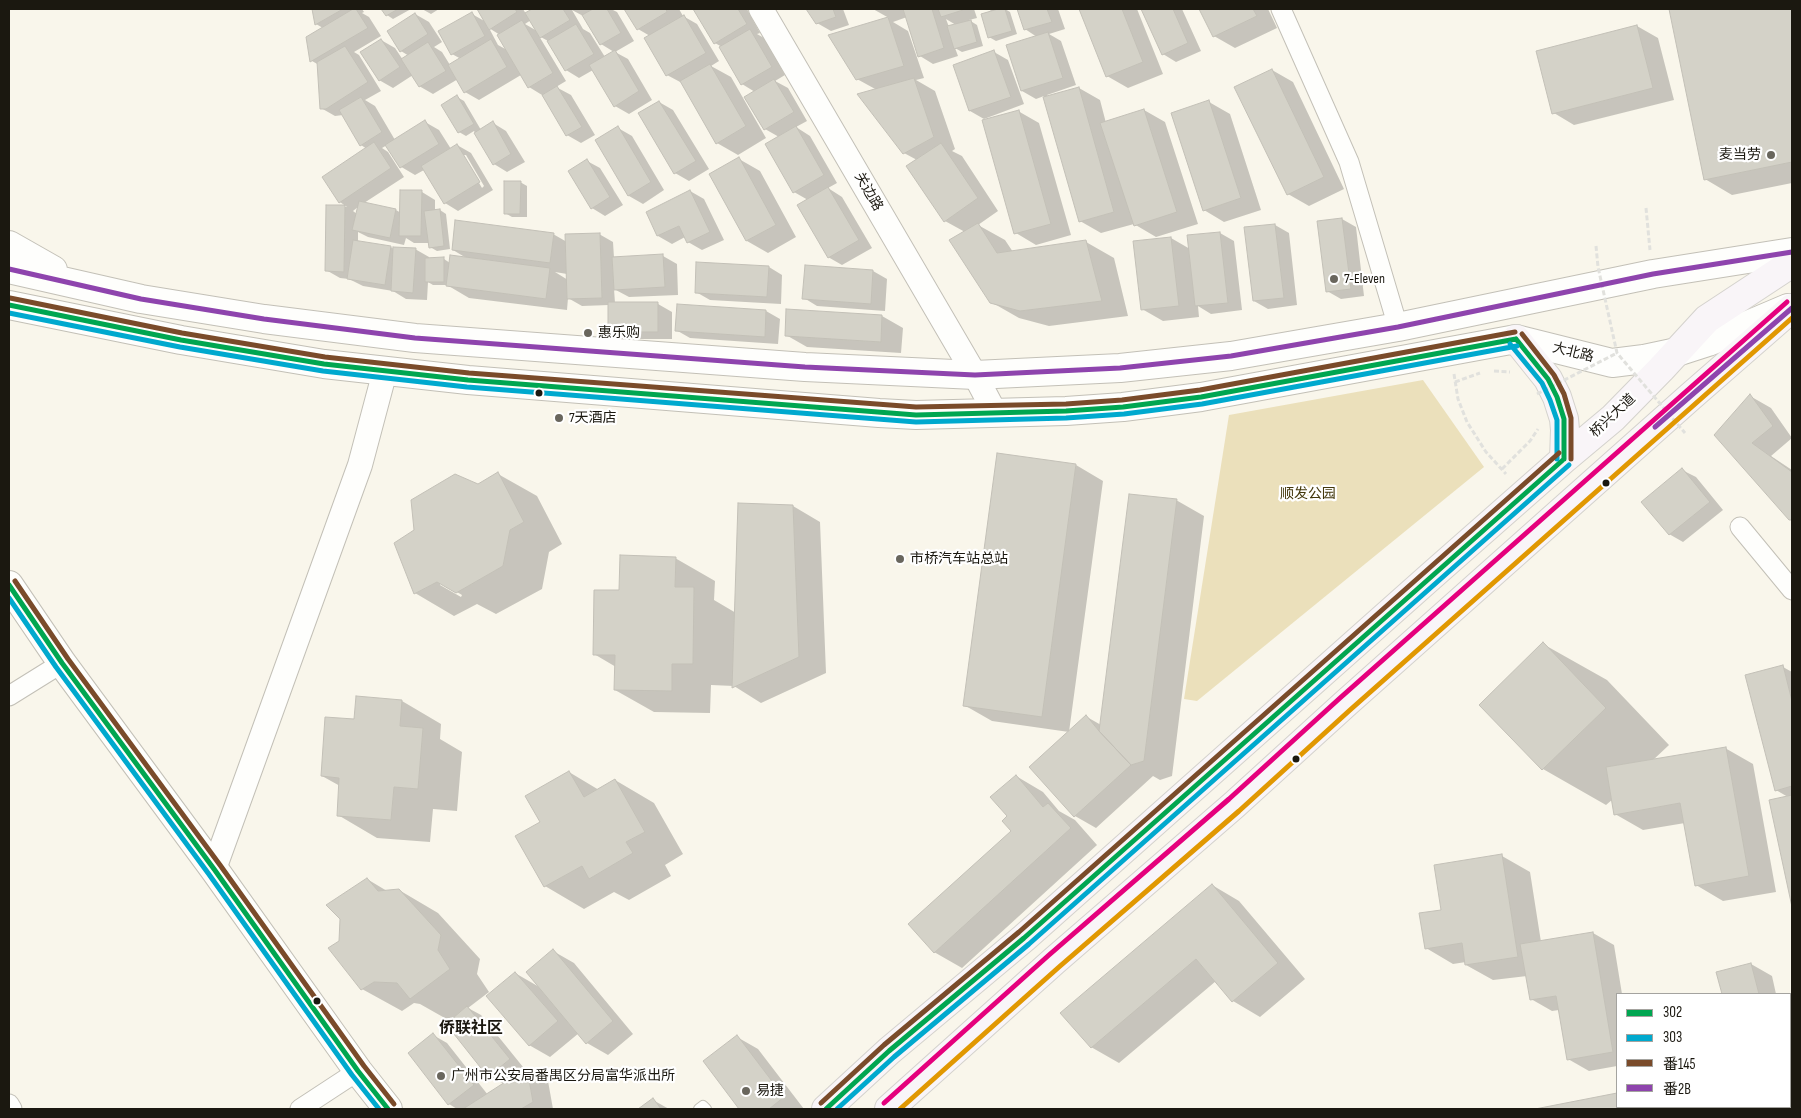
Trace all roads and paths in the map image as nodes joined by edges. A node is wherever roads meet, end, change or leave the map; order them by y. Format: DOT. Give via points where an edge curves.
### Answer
graph roads {
  1 [pos="761,9"];
  2 [pos="1281,9"];
  3 [pos="9,245"];
  4 [pos="1596,246"];
  5 [pos="1792,252"];
  6 [pos="1792,263"];
  7 [pos="9,268"];
  8 [pos="78,284"];
  9 [pos="9,305"];
  10 [pos="1792,307"];
  11 [pos="1398,327"];
  12 [pos="1516,339"];
  13 [pos="1677,352"];
  14 [pos="1616,353"];
  15 [pos="1453,365"];
  16 [pos="385,371"];
  17 [pos="1489,371"];
  18 [pos="1484,372"];
  19 [pos="1514,374"];
  20 [pos="975,375"];
  21 [pos="1455,382"];
  22 [pos="1534,390"];
  23 [pos="995,413"];
  24 [pos="1539,424"];
  25 [pos="1685,433"];
  26 [pos="1564,459"];
  27 [pos="1502,469"];
  28 [pos="1506,474"];
  29 [pos="1740,527"];
  30 [pos="9,585"];
  31 [pos="1792,590"];
  32 [pos="62,663"];
  33 [pos="9,696"];
  34 [pos="214,869"];
  35 [pos="358,1071"];
  36 [pos="9,1104"];
  37 [pos="12,1109"];
  38 [pos="300,1109"];
  39 [pos="388,1109"];
  40 [pos="699,1109"];
  41 [pos="706,1109"];
  42 [pos="826,1109"];
  43 [pos="889,1109"];
  1 -- 20 [label="street, 关边路"];
  2 -- 11 [label="street" via="1349,162"];
  3 -- 8 [label="main road"];
  4 -- 14 [label="path, bridge"];
  5 -- 11 [label="main road" via="1653,274"];
  6 -- 13 [label="main road, 桥兴大道" via="1707,319"];
  7 -- 8 [label="main road"];
  8 -- 20 [label="main road" via="254,318 415,338 805,367"];
  9 -- 16 [label="main road, 大北路" via="190,342"];
  10 -- 13 [label="main road, 大北路"];
  10 -- 43 [label="main road"];
  11 -- 20 [label="main road" via="1231,356 1120,368"];
  12 -- 13 [label="main road, 大北路" via="1612,363"];
  12 -- 23 [label="main road, 大北路" via="1201,397 1075,411"];
  12 -- 26 [label="main road" via="1548,379 1557,397 1564,419"];
  13 -- 26 [label="main road, 桥兴大道" via="1613,418"];
  14 -- 22 [label="path, bridge" via="1537,394"];
  14 -- 25 [label="path, bridge"];
  15 -- 21 [label="path"];
  16 -- 23 [label="main road, 大北路" via="879,413"];
  16 -- 34 [label="street" via="360,465"];
  17 -- 19 [label="path"];
  18 -- 21 [label="path"];
  20 -- 23 [label="street, 关边路"];
  21 -- 27 [label="path" via="1467,422 1486,452"];
  24 -- 27 [label="path" via="1530,441"];
  26 -- 42 [label="main road, 桥兴大道" via="1024,938 889,1051"];
  27 -- 28 [label="path"];
  29 -- 31 [label="street"];
  30 -- 32 [label="main road"];
  32 -- 33 [label="street"];
  32 -- 34 [label="main road"];
  34 -- 35 [label="main road"];
  35 -- 38 [label="street"];
  35 -- 39 [label="main road"];
  36 -- 37 [label="street"];
  40 -- 41 [label="lane" via="703,1106"];
}
